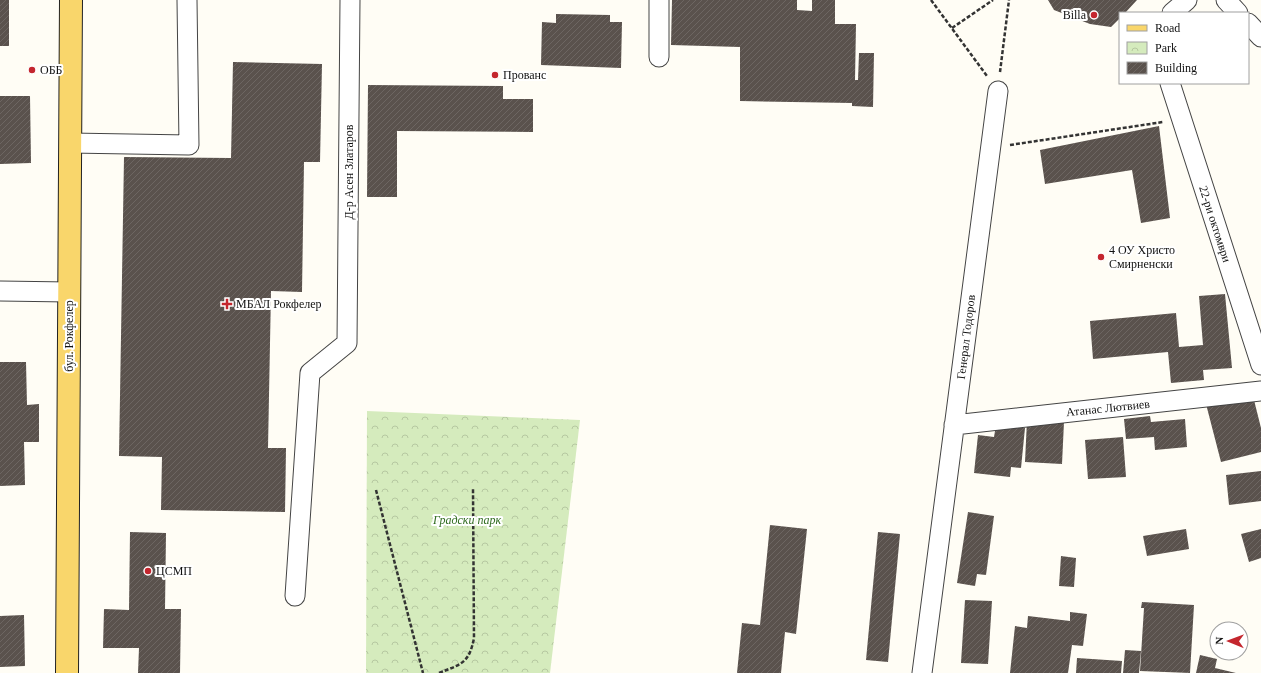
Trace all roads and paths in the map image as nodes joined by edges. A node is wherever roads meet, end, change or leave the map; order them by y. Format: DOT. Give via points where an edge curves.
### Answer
graph roads {
  1 [pos="71,0"];
  2 [pos="187,0"];
  3 [pos="350,0"];
  4 [pos="659,0"];
  5 [pos="931,0"];
  6 [pos="993,0"];
  7 [pos="1009,0"];
  8 [pos="1187,0"];
  9 [pos="1226,0"];
  10 [pos="1173,12"];
  11 [pos="1237,12"];
  12 [pos="1249,24"];
  13 [pos="952,28"];
  14 [pos="1261,37"];
  15 [pos="659,57"];
  16 [pos="1170,84"];
  17 [pos="998,91"];
  18 [pos="1182,120"];
  19 [pos="70,143"];
  20 [pos="990,148"];
  21 [pos="0,291"];
  22 [pos="69,292"];
  23 [pos="1261,365"];
  24 [pos="1261,391"];
  25 [pos="954,425"];
  26 [pos="473,489"];
  27 [pos="376,490"];
  28 [pos="295,596"];
  29 [pos="67,673"];
  30 [pos="423,673"];
  31 [pos="439,673"];
  32 [pos="922,673"];
  1 -- 19 [label="main road, бул. Рокфелер"];
  2 -- 19 [label="street" via="189,146"];
  3 -- 28 [label="street, Д-р Асен Златаров" via="347,343 310,373"];
  4 -- 15 [label="street"];
  5 -- 13 [label="path"];
  6 -- 13 [label="path"];
  7 -- 17 [label="path"];
  8 -- 10 [label="street"];
  9 -- 11 [label="street"];
  12 -- 14 [label="street"];
  13 -- 17 [label="path"];
  16 -- 18 [label="street, 22-ри октомври"];
  17 -- 20 [label="street, Генерал Тодоров"];
  18 -- 20 [label="path"];
  18 -- 23 [label="street, 22-ри октомври"];
  19 -- 22 [label="main road, бул. Рокфелер"];
  20 -- 25 [label="street, Генерал Тодоров"];
  21 -- 22 [label="street"];
  22 -- 29 [label="main road, бул. Рокфелер"];
  24 -- 25 [label="street, Атанас Лютвиев"];
  25 -- 32 [label="street, Генерал Тодоров"];
  26 -- 31 [label="path" via="474,638 471,653 462,663"];
  27 -- 30 [label="path"];
}
